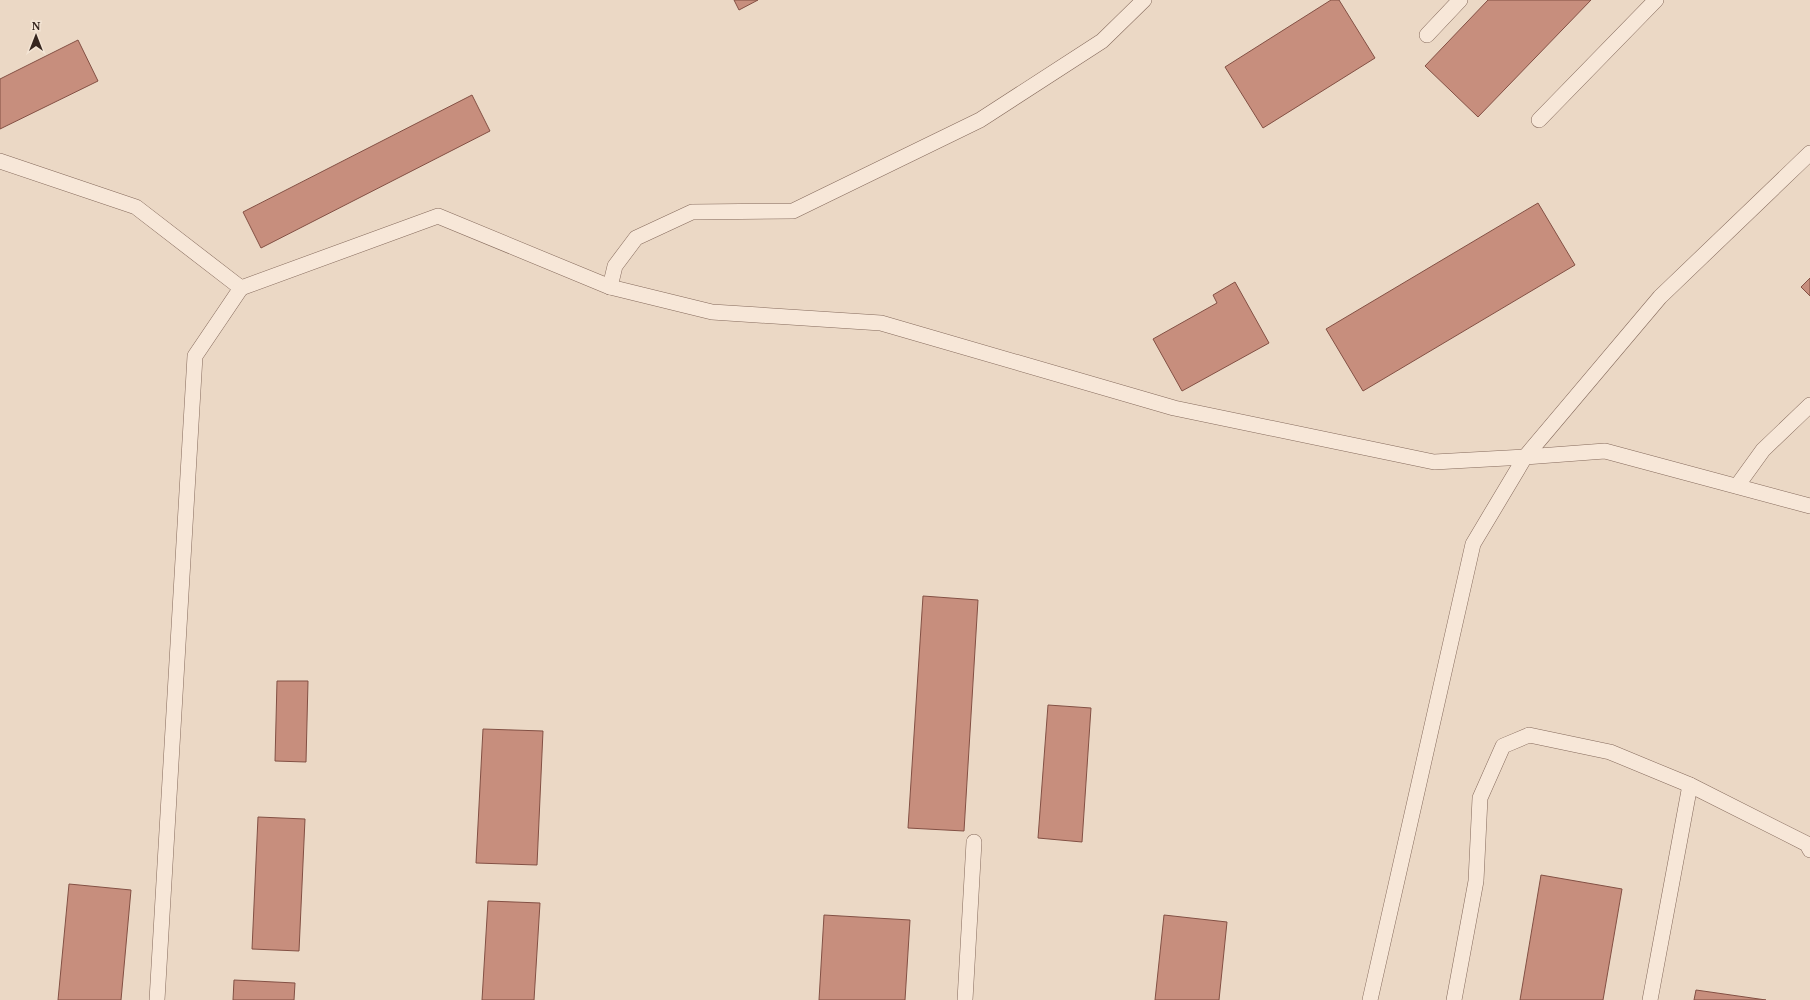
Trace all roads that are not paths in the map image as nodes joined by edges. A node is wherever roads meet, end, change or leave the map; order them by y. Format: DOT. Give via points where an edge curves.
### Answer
graph roads {
  1 [pos="1144,0"];
  2 [pos="1460,0"];
  3 [pos="1656,0"];
  4 [pos="1427,35"];
  5 [pos="1539,120"];
  6 [pos="1810,153"];
  7 [pos="0,161"];
  8 [pos="610,287"];
  9 [pos="241,288"];
  10 [pos="1810,405"];
  11 [pos="1525,457"];
  12 [pos="1737,486"];
  13 [pos="1810,506"];
  14 [pos="1690,785"];
  15 [pos="974,842"];
  16 [pos="1810,850"];
  17 [pos="156,1000"];
  18 [pos="964,1000"];
  19 [pos="1370,1000"];
  20 [pos="1454,1000"];
  21 [pos="1650,1000"];
  1 -- 8 [label="lane" via="1102,41 980,120 793,211 692,212 636,238 615,266"];
  2 -- 4 [label="lane"];
  3 -- 5 [label="lane"];
  6 -- 11 [label="lane" via="1660,297"];
  7 -- 9 [label="lane" via="136,207"];
  8 -- 9 [label="lane" via="438,216"];
  8 -- 11 [label="lane" via="712,312 881,323 1174,408 1434,462"];
  9 -- 17 [label="lane" via="195,356"];
  10 -- 12 [label="lane" via="1763,450"];
  11 -- 12 [label="lane" via="1605,450"];
  11 -- 19 [label="lane" via="1473,544"];
  12 -- 13 [label="lane"];
  14 -- 16 [label="lane" via="1807,844"];
  14 -- 20 [label="lane" via="1610,752 1529,735 1503,746 1480,798 1476,881"];
  14 -- 21 [label="lane"];
  15 -- 18 [label="lane"];
}
